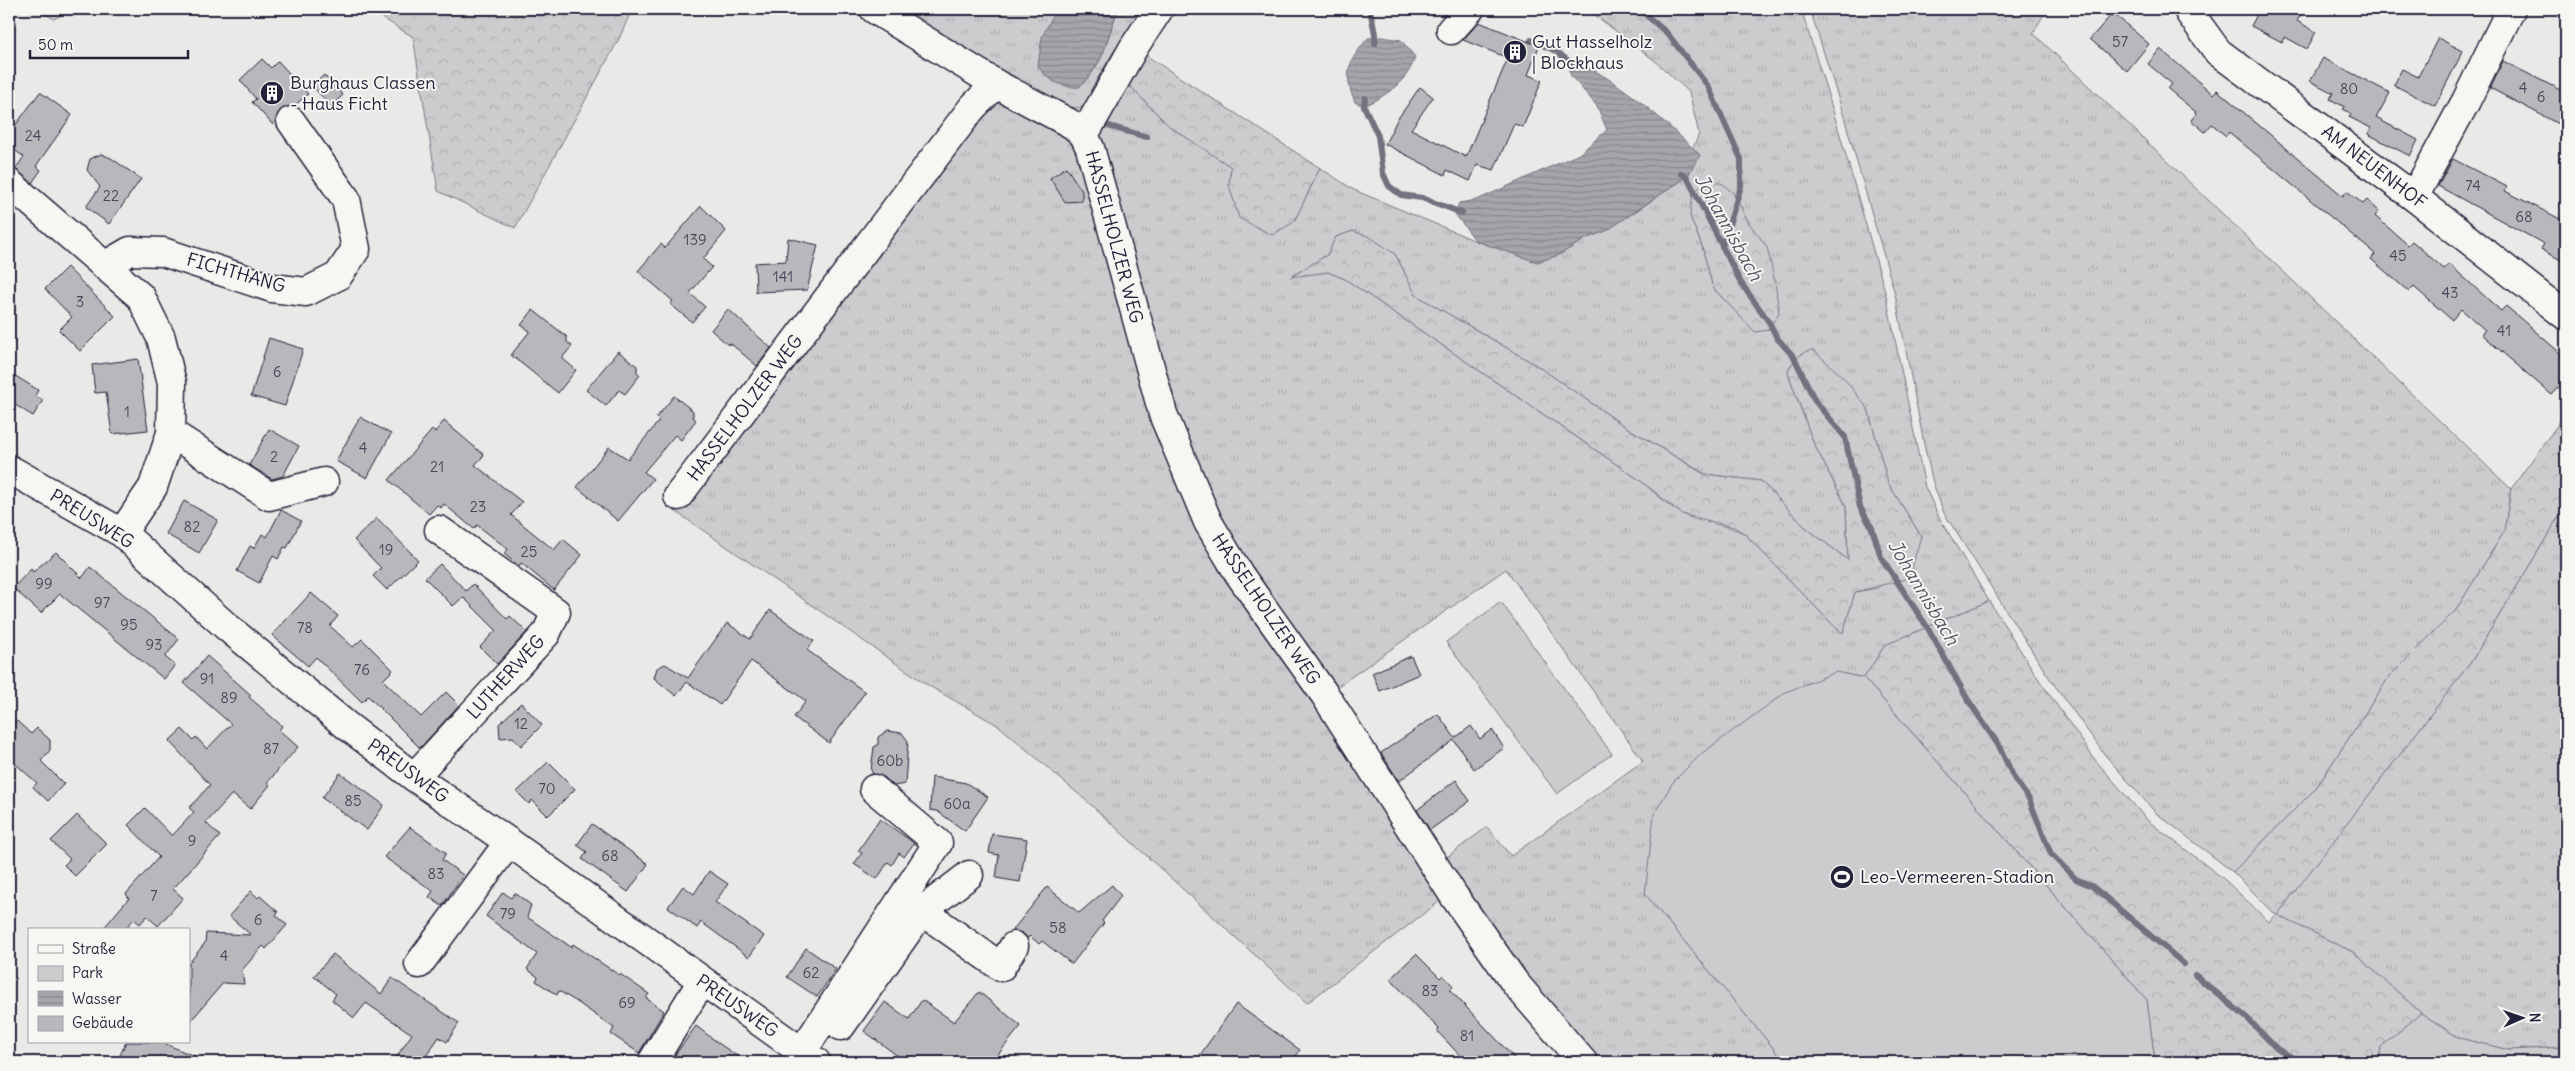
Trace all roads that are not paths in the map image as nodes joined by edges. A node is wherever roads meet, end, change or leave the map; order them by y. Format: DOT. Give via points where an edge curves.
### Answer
graph roads {
  1 [pos="874,9"];
  2 [pos="1158,9"];
  3 [pos="1470,9"];
  4 [pos="2511,9"];
  5 [pos="2190,11"];
  6 [pos="1451,30"];
  7 [pos="996,84"];
  8 [pos="290,121"];
  9 [pos="1084,135"];
  10 [pos="9,183"];
  11 [pos="2414,197"];
  12 [pos="106,265"];
  13 [pos="2566,316"];
  14 [pos="172,433"];
  15 [pos="9,469"];
  16 [pos="324,482"];
  17 [pos="678,496"];
  18 [pos="439,530"];
  19 [pos="122,533"];
  20 [pos="414,777"];
  21 [pos="874,789"];
  22 [pos="509,842"];
  23 [pos="969,875"];
  24 [pos="922,911"];
  25 [pos="1014,946"];
  26 [pos="419,964"];
  27 [pos="702,981"];
  28 [pos="811,1059"];
  29 [pos="652,1062"];
  30 [pos="1583,1062"];
  1 -- 7 [label="street, HASSELHOLZER WEG"];
  2 -- 9 [label="street"];
  3 -- 6 [label="street"];
  4 -- 11 [label="street"];
  5 -- 11 [label="street, AM NEUENHOF" via="2218,52"];
  7 -- 9 [label="street, HASSELHOLZER WEG" via="1064,119"];
  7 -- 17 [label="street, HASSELHOLZER WEG" via="972,108"];
  8 -- 12 [label="street, FICHTHANG" via="346,199 356,249 338,276 306,292 272,288 163,252 130,251"];
  9 -- 30 [label="street, HASSELHOLZER WEG" via="1163,414 1208,522 1239,574 1329,702 1471,920 1515,983"];
  10 -- 12 [label="street"];
  11 -- 13 [label="street, AM NEUENHOF"];
  12 -- 14 [label="street" via="141,297 161,338 172,383"];
  14 -- 16 [label="street" via="269,496"];
  14 -- 19 [label="street" via="153,487"];
  15 -- 19 [label="street, PREUSWEG"];
  18 -- 20 [label="street, LUTHERWEG" via="556,612 546,634"];
  19 -- 20 [label="street, PREUSWEG" via="227,627"];
  20 -- 22 [label="street, PREUSWEG"];
  21 -- 28 [label="street" via="938,843"];
  22 -- 26 [label="street"];
  22 -- 27 [label="street, PREUSWEG"];
  23 -- 24 [label="street"];
  24 -- 25 [label="street" via="1001,967"];
  24 -- 28 [label="street"];
  27 -- 28 [label="street, PREUSWEG"];
  27 -- 29 [label="street"];
}
